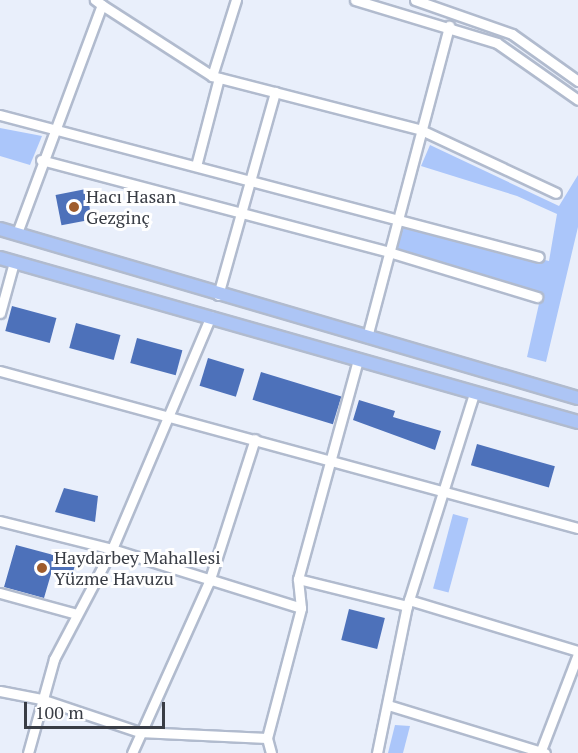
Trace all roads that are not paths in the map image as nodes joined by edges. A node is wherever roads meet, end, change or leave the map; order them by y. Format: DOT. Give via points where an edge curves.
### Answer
graph roads {
  1 [pos="236,0"];
  2 [pos="355,0"];
  3 [pos="415,0"];
  4 [pos="459,0"];
  5 [pos="98,3"];
  6 [pos="454,10"];
  7 [pos="449,26"];
  8 [pos="215,77"];
  9 [pos="578,80"];
  10 [pos="275,92"];
  11 [pos="578,100"];
  12 [pos="0,115"];
  13 [pos="419,129"];
  14 [pos="51,132"];
  15 [pos="41,160"];
  16 [pos="196,166"];
  17 [pos="250,178"];
  18 [pos="556,193"];
  19 [pos="240,213"];
  20 [pos="398,218"];
  21 [pos="0,229"];
  22 [pos="17,233"];
  23 [pos="389,252"];
  24 [pos="539,257"];
  25 [pos="0,258"];
  26 [pos="14,262"];
  27 [pos="218,295"];
  28 [pos="537,297"];
  29 [pos="0,313"];
  30 [pos="211,316"];
  31 [pos="367,337"];
  32 [pos="358,360"];
  33 [pos="0,370"];
  34 [pos="474,393"];
  35 [pos="578,398"];
  36 [pos="167,417"];
  37 [pos="578,422"];
  38 [pos="255,439"];
  39 [pos="329,457"];
  40 [pos="442,492"];
  41 [pos="0,521"];
  42 [pos="578,528"];
  43 [pos="112,549"];
  44 [pos="298,579"];
  45 [pos="209,582"];
  46 [pos="0,593"];
  47 [pos="408,603"];
  48 [pos="301,608"];
  49 [pos="77,614"];
  50 [pos="578,652"];
  51 [pos="575,672"];
  52 [pos="0,691"];
  53 [pos="41,699"];
  54 [pos="388,705"];
  55 [pos="139,732"];
  56 [pos="267,738"];
  57 [pos="542,752"];
  58 [pos="28,753"];
  59 [pos="132,753"];
  60 [pos="271,753"];
  61 [pos="377,753"];
  1 -- 8 [label="street"];
  2 -- 7 [label="street"];
  3 -- 6 [label="street"];
  4 -- 6 [label="street"];
  5 -- 8 [label="street"];
  5 -- 14 [label="street"];
  6 -- 9 [label="street" via="518,37"];
  7 -- 11 [label="street" via="510,51"];
  7 -- 13 [label="street"];
  8 -- 10 [label="street"];
  8 -- 16 [label="street"];
  10 -- 13 [label="street"];
  10 -- 17 [label="street"];
  12 -- 14 [label="street"];
  13 -- 18 [label="street"];
  13 -- 20 [label="street"];
  14 -- 15 [label="street"];
  14 -- 16 [label="street"];
  15 -- 19 [label="street"];
  15 -- 22 [label="street"];
  16 -- 17 [label="street"];
  17 -- 19 [label="street"];
  17 -- 20 [label="street"];
  19 -- 23 [label="street"];
  19 -- 27 [label="street"];
  20 -- 23 [label="street"];
  20 -- 24 [label="street"];
  21 -- 22 [label="main road"];
  22 -- 27 [label="main road"];
  23 -- 28 [label="street"];
  23 -- 31 [label="street"];
  25 -- 26 [label="main road"];
  26 -- 29 [label="street"];
  26 -- 30 [label="main road"];
  27 -- 31 [label="main road"];
  30 -- 32 [label="main road"];
  30 -- 36 [label="street"];
  31 -- 35 [label="main road"];
  32 -- 34 [label="main road"];
  32 -- 39 [label="street"];
  33 -- 36 [label="street"];
  34 -- 37 [label="main road"];
  34 -- 40 [label="street"];
  36 -- 38 [label="street"];
  36 -- 43 [label="street"];
  38 -- 39 [label="street"];
  38 -- 45 [label="street"];
  39 -- 40 [label="street"];
  39 -- 44 [label="street"];
  40 -- 42 [label="street"];
  40 -- 47 [label="street"];
  41 -- 43 [label="street"];
  43 -- 45 [label="street"];
  43 -- 49 [label="street"];
  44 -- 47 [label="street"];
  44 -- 48 [label="street"];
  45 -- 48 [label="street"];
  45 -- 55 [label="street"];
  46 -- 49 [label="street"];
  47 -- 50 [label="street"];
  47 -- 54 [label="street"];
  48 -- 56 [label="street"];
  49 -- 53 [label="street" via="54,659"];
  50 -- 51 [label="street"];
  51 -- 57 [label="street"];
  52 -- 53 [label="street"];
  53 -- 55 [label="street"];
  53 -- 58 [label="street"];
  54 -- 57 [label="street"];
  54 -- 61 [label="street"];
  55 -- 56 [label="street"];
  55 -- 59 [label="street"];
  56 -- 60 [label="street"];
}
